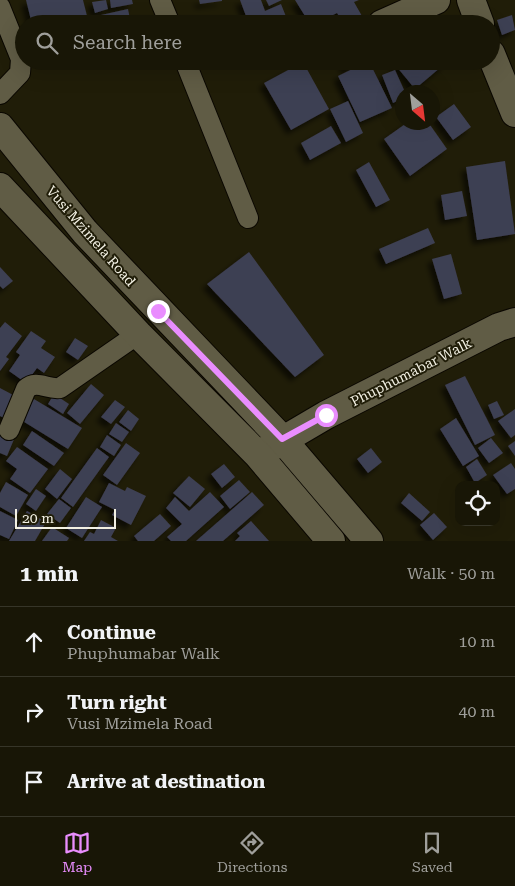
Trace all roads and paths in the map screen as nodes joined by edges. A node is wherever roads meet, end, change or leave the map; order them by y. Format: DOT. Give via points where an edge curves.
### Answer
graph roads {
  1 [pos="160,0"];
  2 [pos="436,0"];
  3 [pos="471,0"];
  4 [pos="0,7"];
  5 [pos="166,15"];
  6 [pos="402,15"];
  7 [pos="477,15"];
  8 [pos="15,44"];
  9 [pos="500,69"];
  10 [pos="20,70"];
  11 [pos="189,70"];
  12 [pos="509,84"];
  13 [pos="0,94"];
  14 [pos="515,113"];
  15 [pos="0,127"];
  16 [pos="0,188"];
  17 [pos="248,218"];
  18 [pos="515,322"];
  19 [pos="138,334"];
  20 [pos="9,430"];
  21 [pos="282,439"];
  22 [pos="258,456"];
  23 [pos="332,541"];
  24 [pos="369,541"];
  1 -- 5 [label="lane"];
  2 -- 6 [label="main road"];
  3 -- 7 [label="main road"];
  4 -- 8 [label="lane"];
  9 -- 12 [label="main road"];
  10 -- 13 [label="lane"];
  11 -- 17 [label="lane"];
  12 -- 14 [label="main road"];
  15 -- 21 [label="main road, Vusi Mzimela Road" via="92,239"];
  16 -- 19 [label="main road"];
  18 -- 21 [label="main road, Phuphumabar Walk" via="499,327"];
  19 -- 20 [label="lane" via="60,388 36,383 31,385 26,389"];
  19 -- 22 [label="main road"];
  21 -- 22 [label="main road, Phuphumabar Walk"];
  21 -- 24 [label="main road, Vusi Mzimela Road"];
  22 -- 23 [label="main road"];
}
